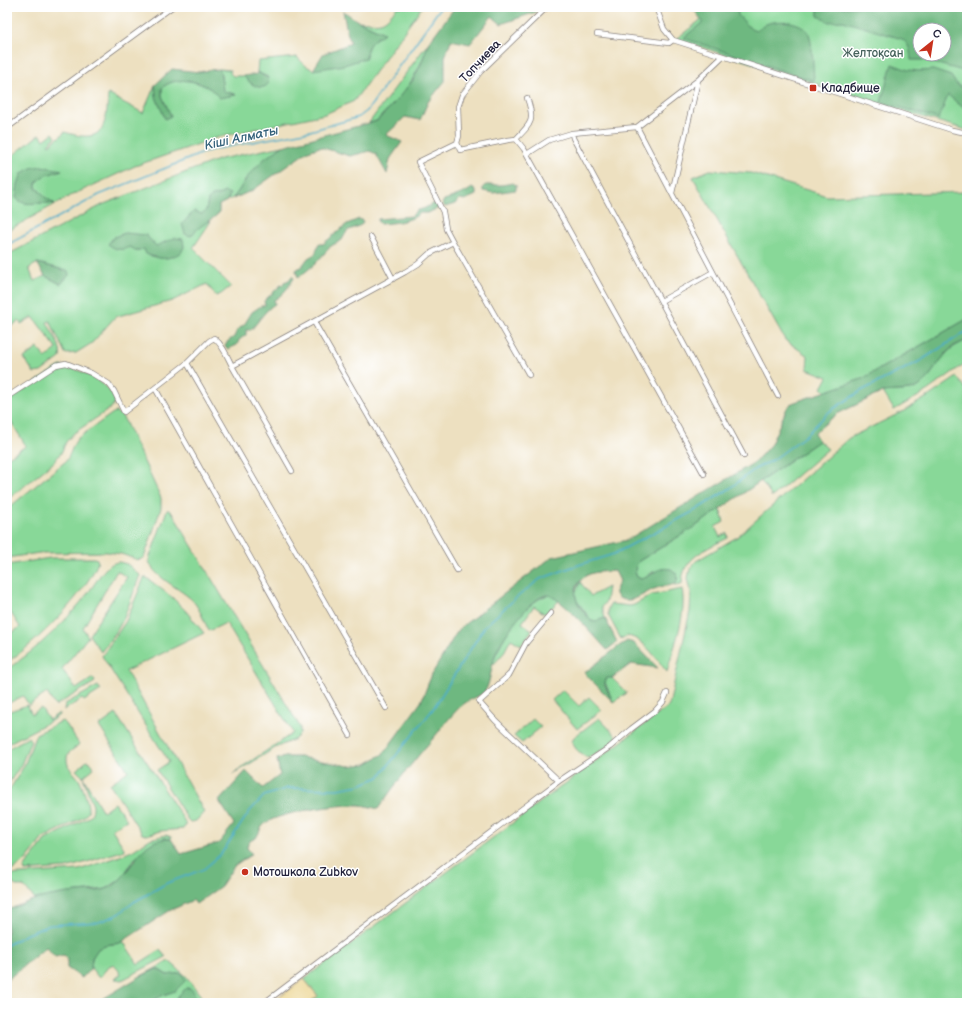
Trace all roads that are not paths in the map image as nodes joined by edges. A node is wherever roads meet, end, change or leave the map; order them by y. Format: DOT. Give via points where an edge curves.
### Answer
graph roads {
  1 [pos="172,7"];
  2 [pos="547,7"];
  3 [pos="656,7"];
  4 [pos="597,34"];
  5 [pos="673,40"];
  6 [pos="722,57"];
  7 [pos="698,80"];
  8 [pos="526,98"];
  9 [pos="637,127"];
  10 [pos="7,128"];
  11 [pos="572,133"];
  12 [pos="967,133"];
  13 [pos="516,139"];
  14 [pos="457,143"];
  15 [pos="527,154"];
  16 [pos="672,193"];
  17 [pos="371,237"];
  18 [pos="452,242"];
  19 [pos="713,272"];
  20 [pos="393,279"];
  21 [pos="661,301"];
  22 [pos="314,322"];
  23 [pos="187,362"];
  24 [pos="232,366"];
  25 [pos="529,375"];
  26 [pos="155,388"];
  27 [pos="778,396"];
  28 [pos="7,397"];
  29 [pos="744,456"];
  30 [pos="292,471"];
  31 [pos="704,474"];
  32 [pos="457,570"];
  33 [pos="550,614"];
  34 [pos="667,693"];
  35 [pos="386,708"];
  36 [pos="350,735"];
  37 [pos="559,781"];
  38 [pos="264,1003"];
  1 -- 10 [label="street"];
  2 -- 14 [label="street, Топчиева" via="481,71 462,95 458,107"];
  3 -- 5 [label="street" via="664,29"];
  4 -- 5 [label="street" via="669,43"];
  5 -- 6 [label="street"];
  6 -- 7 [label="street"];
  6 -- 12 [label="street"];
  7 -- 9 [label="street"];
  7 -- 16 [label="street"];
  8 -- 13 [label="street" via="531,110 531,120"];
  9 -- 11 [label="street"];
  9 -- 16 [label="street"];
  11 -- 15 [label="street" via="549,140"];
  11 -- 21 [label="street"];
  13 -- 14 [label="street" via="460,150"];
  13 -- 15 [label="street"];
  14 -- 18 [label="street" via="418,162 443,212"];
  15 -- 31 [label="street"];
  16 -- 19 [label="street"];
  17 -- 20 [label="street"];
  18 -- 20 [label="street" via="429,254"];
  18 -- 25 [label="street"];
  19 -- 21 [label="street"];
  19 -- 27 [label="street"];
  20 -- 22 [label="street"];
  21 -- 29 [label="street"];
  22 -- 24 [label="street"];
  22 -- 32 [label="street"];
  23 -- 24 [label="street" via="214,338 225,351"];
  23 -- 26 [label="street"];
  23 -- 35 [label="street"];
  24 -- 30 [label="street"];
  26 -- 28 [label="street" via="124,412 109,384 66,363 61,363"];
  26 -- 36 [label="street"];
  33 -- 37 [label="street" via="526,643 509,675 479,702"];
  34 -- 37 [label="street" via="655,711 610,747"];
  37 -- 38 [label="street"];
}
